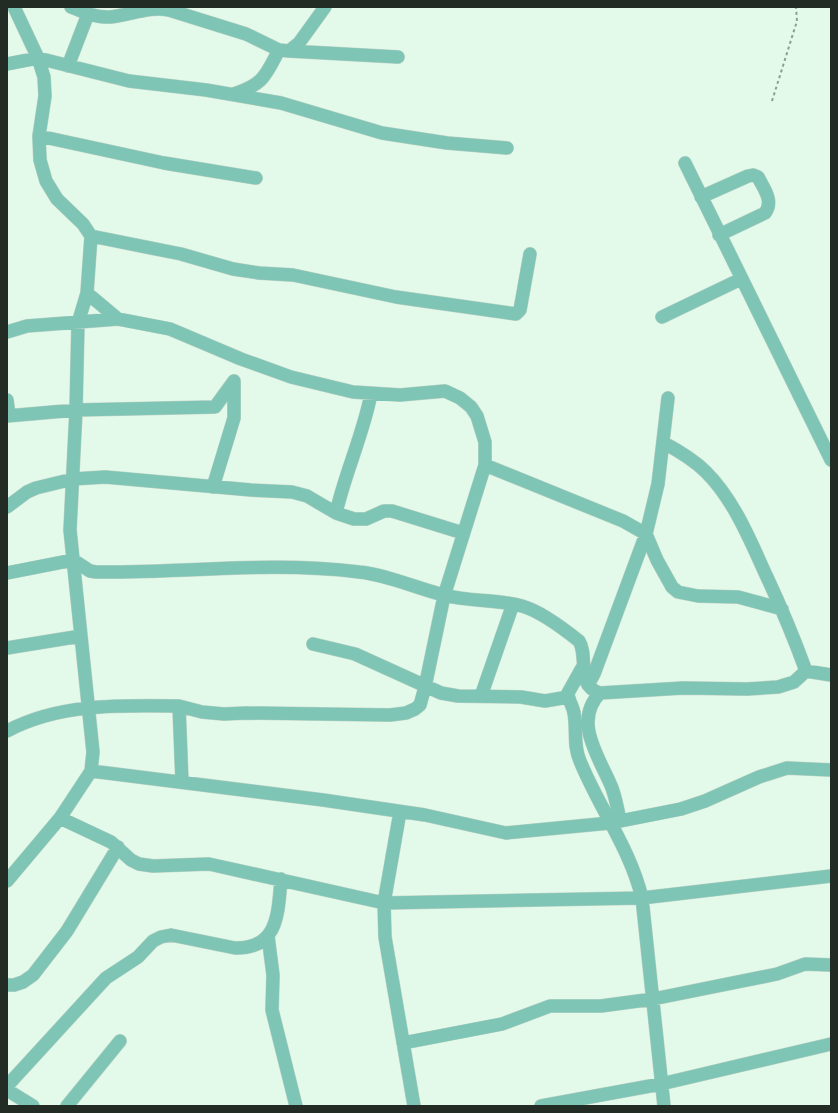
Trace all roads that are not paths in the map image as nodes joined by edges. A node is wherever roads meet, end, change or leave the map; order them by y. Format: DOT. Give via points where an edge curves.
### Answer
graph roads {
  1 [pos="14,7"];
  2 [pos="71,7"];
  3 [pos="325,7"];
  4 [pos="139,9"];
  5 [pos="88,14"];
  6 [pos="284,51"];
  7 [pos="398,57"];
  8 [pos="38,58"];
  9 [pos="7,64"];
  10 [pos="68,66"];
  11 [pos="234,94"];
  12 [pos="39,136"];
  13 [pos="507,148"];
  14 [pos="685,163"];
  15 [pos="256,178"];
  16 [pos="701,197"];
  17 [pos="720,235"];
  18 [pos="91,236"];
  19 [pos="530,254"];
  20 [pos="741,279"];
  21 [pos="87,293"];
  22 [pos="662,317"];
  23 [pos="118,319"];
  24 [pos="78,323"];
  25 [pos="7,332"];
  26 [pos="241,359"];
  27 [pos="234,381"];
  28 [pos="370,394"];
  29 [pos="668,398"];
  30 [pos="7,400"];
  31 [pos="76,410"];
  32 [pos="8,416"];
  33 [pos="664,443"];
  34 [pos="831,460"];
  35 [pos="485,465"];
  36 [pos="73,479"];
  37 [pos="213,487"];
  38 [pos="7,507"];
  39 [pos="336,513"];
  40 [pos="463,533"];
  41 [pos="646,534"];
  42 [pos="73,560"];
  43 [pos="7,573"];
  44 [pos="444,596"];
  45 [pos="513,604"];
  46 [pos="782,608"];
  47 [pos="81,636"];
  48 [pos="313,644"];
  49 [pos="7,648"];
  50 [pos="582,668"];
  51 [pos="806,671"];
  52 [pos="831,675"];
  53 [pos="588,685"];
  54 [pos="425,687"];
  55 [pos="600,693"];
  56 [pos="481,696"];
  57 [pos="568,697"];
  58 [pos="88,706"];
  59 [pos="179,706"];
  60 [pos="7,731"];
  61 [pos="831,770"];
  62 [pos="91,771"];
  63 [pos="182,782"];
  64 [pos="400,812"];
  65 [pos="60,818"];
  66 [pos="615,822"];
  67 [pos="118,847"];
  68 [pos="831,876"];
  69 [pos="281,879"];
  70 [pos="7,881"];
  71 [pos="642,898"];
  72 [pos="384,903"];
  73 [pos="268,936"];
  74 [pos="831,965"];
  75 [pos="7,985"];
  76 [pos="653,999"];
  77 [pos="120,1041"];
  78 [pos="403,1044"];
  79 [pos="831,1044"];
  80 [pos="661,1084"];
  81 [pos="7,1086"];
  82 [pos="7,1090"];
  83 [pos="34,1106"];
  84 [pos="67,1106"];
  85 [pos="296,1106"];
  86 [pos="414,1106"];
  87 [pos="541,1106"];
  88 [pos="664,1106"];
  1 -- 8 [label="street"];
  2 -- 5 [label="street"];
  3 -- 6 [label="street" via="299,43"];
  4 -- 5 [label="street" via="109,17"];
  4 -- 6 [label="street" via="169,10 255,37"];
  5 -- 10 [label="street"];
  6 -- 7 [label="street"];
  6 -- 11 [label="street" via="264,79 248,90"];
  8 -- 9 [label="street"];
  8 -- 10 [label="street"];
  8 -- 12 [label="street" via="44,77"];
  10 -- 11 [label="street" via="128,81"];
  11 -- 13 [label="street" via="281,104 382,132 447,143"];
  12 -- 15 [label="street" via="164,163"];
  12 -- 18 [label="street" via="40,160 46,181 57,199 83,224"];
  14 -- 16 [label="street"];
  16 -- 17 [label="street"];
  16 -- 17 [label="street" via="748,176 758,177 770,202 769,207 765,213"];
  17 -- 20 [label="street"];
  18 -- 19 [label="street" via="181,254 233,269 292,275 396,297 516,314 520,310"];
  18 -- 21 [label="street"];
  20 -- 22 [label="street"];
  20 -- 34 [label="street"];
  21 -- 23 [label="street"];
  21 -- 24 [label="street"];
  23 -- 24 [label="street"];
  23 -- 26 [label="street" via="170,329"];
  24 -- 25 [label="street" via="27,326"];
  24 -- 31 [label="street"];
  26 -- 27 [label="street"];
  26 -- 28 [label="street" via="305,381"];
  27 -- 31 [label="street" via="215,407"];
  27 -- 37 [label="street" via="234,418"];
  28 -- 35 [label="street" via="400,395 437,390 460,398 471,407 483,430 486,442"];
  28 -- 39 [label="street" via="363,429"];
  29 -- 33 [label="street"];
  30 -- 32 [label="street"];
  31 -- 32 [label="street"];
  31 -- 36 [label="street"];
  33 -- 41 [label="street" via="656,494"];
  33 -- 46 [label="street" via="692,460 718,486 747,534"];
  35 -- 40 [label="street"];
  35 -- 41 [label="street" via="623,521"];
  36 -- 37 [label="street" via="105,477"];
  36 -- 38 [label="street" via="36,488"];
  36 -- 42 [label="street" via="70,518"];
  37 -- 39 [label="street" via="292,492 307,496"];
  39 -- 40 [label="street" via="359,520 384,511 392,511"];
  40 -- 44 [label="street"];
  41 -- 46 [label="street" via="657,560 672,587 678,592 698,596 738,597"];
  41 -- 53 [label="street"];
  42 -- 43 [label="street"];
  42 -- 44 [label="street" via="96,572 162,572 270,566 360,572 393,579"];
  42 -- 47 [label="street"];
  44 -- 45 [label="street"];
  44 -- 54 [label="street"];
  45 -- 50 [label="street" via="531,609 579,641"];
  45 -- 56 [label="street"];
  46 -- 51 [label="street"];
  47 -- 49 [label="street"];
  47 -- 58 [label="street"];
  48 -- 54 [label="street" via="355,654"];
  50 -- 53 [label="street"];
  50 -- 57 [label="street" via="570,687"];
  51 -- 52 [label="street"];
  51 -- 55 [label="street" via="794,682 778,687 683,688"];
  53 -- 55 [label="street"];
  54 -- 56 [label="street" via="441,693"];
  54 -- 59 [label="street" via="420,705 415,709 390,715 214,714"];
  55 -- 66 [label="street" via="591,704 588,734 613,791"];
  56 -- 57 [label="street" via="545,700"];
  57 -- 66 [label="street" via="574,712 577,753"];
  58 -- 59 [label="street"];
  58 -- 60 [label="street" via="40,718"];
  58 -- 62 [label="street" via="93,752"];
  59 -- 63 [label="street"];
  61 -- 66 [label="street" via="787,768 681,809"];
  62 -- 63 [label="street"];
  62 -- 65 [label="street"];
  63 -- 64 [label="street"];
  64 -- 66 [label="street" via="506,833"];
  64 -- 72 [label="street"];
  65 -- 67 [label="street"];
  65 -- 70 [label="street"];
  66 -- 71 [label="street" via="637,877"];
  67 -- 69 [label="street" via="139,864 210,864"];
  67 -- 75 [label="street" via="67,931 33,975 23,982"];
  68 -- 71 [label="street"];
  69 -- 72 [label="street"];
  69 -- 73 [label="street" via="277,916 274,928"];
  71 -- 72 [label="street"];
  71 -- 76 [label="street"];
  72 -- 78 [label="street" via="385,937"];
  73 -- 81 [label="street" via="245,948 171,935 153,940 138,957 106,978"];
  73 -- 85 [label="street" via="273,975 272,1010"];
  74 -- 76 [label="street" via="805,964 777,974"];
  76 -- 78 [label="street" via="601,1006 550,1006 502,1024"];
  76 -- 80 [label="street"];
  77 -- 84 [label="street"];
  78 -- 86 [label="street"];
  79 -- 80 [label="street"];
  80 -- 87 [label="street"];
  80 -- 88 [label="street"];
  82 -- 83 [label="street"];
}
